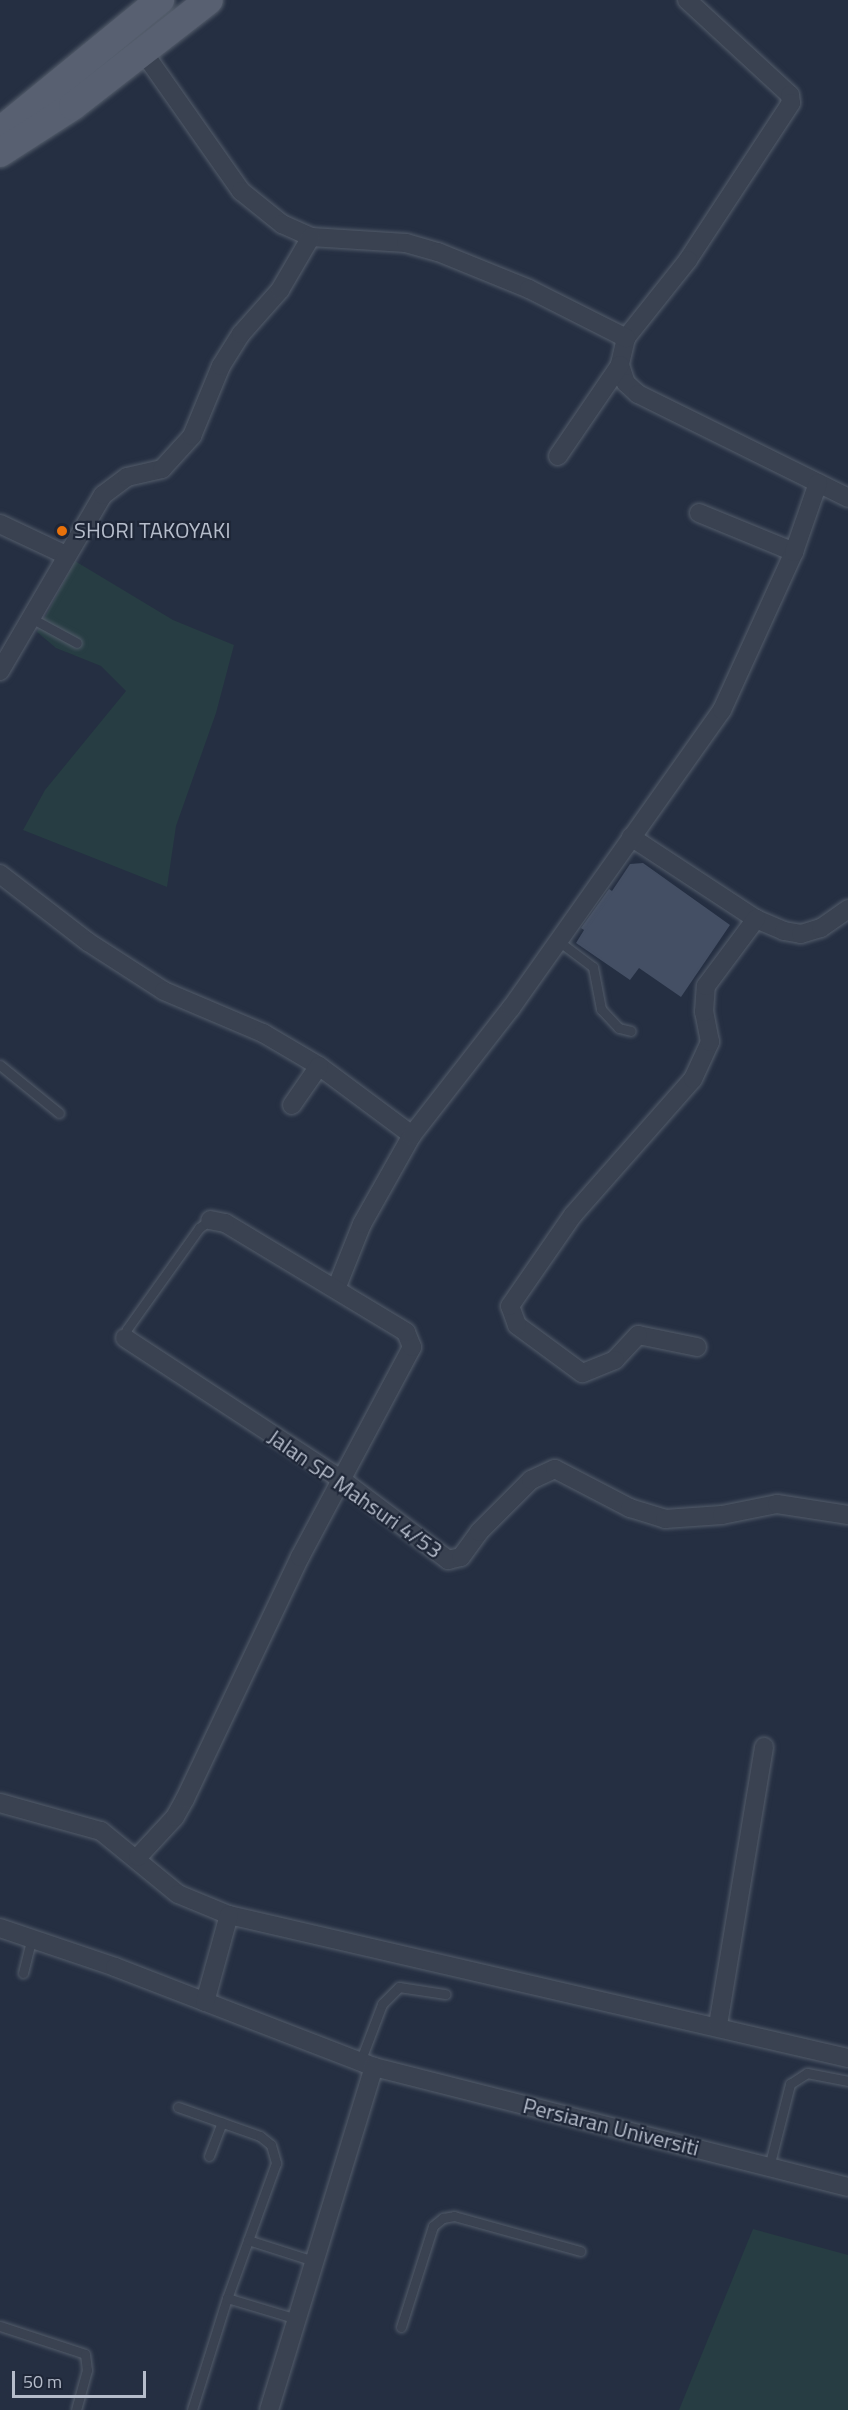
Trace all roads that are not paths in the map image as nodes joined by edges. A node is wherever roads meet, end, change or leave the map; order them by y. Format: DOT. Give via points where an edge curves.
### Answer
graph roads {
  1 [pos="160,0"];
  2 [pos="186,0"];
  3 [pos="209,0"];
  4 [pos="687,0"];
  5 [pos="144,53"];
  6 [pos="8,126"];
  7 [pos="0,153"];
  8 [pos="311,237"];
  9 [pos="626,338"];
  10 [pos="620,365"];
  11 [pos="558,456"];
  12 [pos="818,483"];
  13 [pos="848,498"];
  14 [pos="699,513"];
  15 [pos="0,524"];
  16 [pos="794,552"];
  17 [pos="66,555"];
  18 [pos="32,618"];
  19 [pos="77,643"];
  20 [pos="0,671"];
  21 [pos="631,837"];
  22 [pos="0,874"];
  23 [pos="848,909"];
  24 [pos="756,919"];
  25 [pos="557,940"];
  26 [pos="631,1031"];
  27 [pos="0,1065"];
  28 [pos="319,1066"];
  29 [pos="292,1105"];
  30 [pos="59,1113"];
  31 [pos="412,1135"];
  32 [pos="210,1220"];
  33 [pos="336,1289"];
  34 [pos="125,1338"];
  35 [pos="697,1347"];
  36 [pos="342,1480"];
  37 [pos="848,1515"];
  38 [pos="764,1747"];
  39 [pos="0,1803"];
  40 [pos="138,1857"];
  41 [pos="229,1915"];
  42 [pos="0,1928"];
  43 [pos="32,1938"];
  44 [pos="23,1973"];
  45 [pos="446,1994"];
  46 [pos="205,2002"];
  47 [pos="718,2025"];
  48 [pos="848,2058"];
  49 [pos="367,2064"];
  50 [pos="848,2081"];
  51 [pos="178,2107"];
  52 [pos="222,2122"];
  53 [pos="209,2156"];
  54 [pos="769,2167"];
  55 [pos="848,2187"];
  56 [pos="248,2240"];
  57 [pos="580,2251"];
  58 [pos="314,2261"];
  59 [pos="227,2298"];
  60 [pos="297,2319"];
  61 [pos="0,2326"];
  62 [pos="401,2327"];
  63 [pos="76,2410"];
  64 [pos="192,2410"];
  65 [pos="269,2410"];
  1 -- 6 [label="main road"];
  2 -- 6 [label="main road" via="44,115"];
  3 -- 5 [label="main road"];
  4 -- 9 [label="street" via="790,95 791,103 688,260"];
  5 -- 6 [label="main road" via="73,106"];
  5 -- 8 [label="street" via="241,191 282,224"];
  6 -- 7 [label="main road"];
  8 -- 9 [label="street" via="406,243 438,252 530,289"];
  8 -- 17 [label="street" via="280,290 241,334 221,366 192,436 182,449 162,469 127,477 113,485"];
  9 -- 10 [label="street"];
  10 -- 11 [label="street"];
  10 -- 12 [label="street" via="626,383 638,394"];
  12 -- 13 [label="street"];
  12 -- 16 [label="street"];
  14 -- 16 [label="street"];
  15 -- 17 [label="street"];
  16 -- 21 [label="street" via="722,710"];
  17 -- 18 [label="street"];
  18 -- 19 [label="lane"];
  18 -- 20 [label="street"];
  21 -- 24 [label="street"];
  21 -- 25 [label="street"];
  22 -- 28 [label="street" via="88,942 164,991 263,1033"];
  23 -- 24 [label="street" via="821,928 801,934 784,932"];
  24 -- 35 [label="street" via="706,986 704,1012 710,1042 693,1079 573,1215 510,1306 517,1325 582,1372 615,1360 638,1335"];
  25 -- 26 [label="lane" via="593,967 601,1009 619,1028"];
  25 -- 31 [label="street" via="511,1008"];
  27 -- 30 [label="lane"];
  28 -- 29 [label="street"];
  28 -- 31 [label="street"];
  31 -- 33 [label="street" via="362,1224"];
  32 -- 33 [label="street" via="225,1223"];
  32 -- 34 [label="lane" via="198,1228 127,1329"];
  33 -- 36 [label="street" via="406,1332 412,1342"];
  34 -- 36 [label="street, Jalan SP Mahsuri 4/53"];
  36 -- 37 [label="street, Jalan SP Mahsuri 4/53" via="448,1560 461,1557 479,1532 531,1480 555,1469 630,1508 665,1519 722,1515 777,1504"];
  36 -- 40 [label="street" via="300,1557 185,1799 175,1817"];
  38 -- 47 [label="street"];
  39 -- 40 [label="street" via="101,1831"];
  40 -- 41 [label="street" via="188,1900"];
  41 -- 46 [label="street"];
  41 -- 47 [label="street"];
  42 -- 43 [label="street, Persiaran Universiti"];
  43 -- 44 [label="lane"];
  43 -- 46 [label="street, Persiaran Universiti"];
  45 -- 49 [label="lane" via="399,1987 382,2004"];
  46 -- 49 [label="street, Persiaran Universiti"];
  47 -- 48 [label="street"];
  49 -- 54 [label="street, Persiaran Universiti"];
  49 -- 58 [label="street"];
  50 -- 54 [label="lane" via="807,2073 790,2084"];
  51 -- 52 [label="lane"];
  52 -- 53 [label="lane"];
  52 -- 56 [label="lane" via="260,2136 272,2145 276,2163"];
  54 -- 55 [label="street, Persiaran Universiti"];
  56 -- 58 [label="lane"];
  56 -- 59 [label="lane"];
  57 -- 62 [label="lane" via="454,2216 442,2218 433,2226"];
  58 -- 60 [label="street"];
  59 -- 60 [label="lane"];
  59 -- 64 [label="lane"];
  60 -- 65 [label="street"];
  61 -- 63 [label="lane" via="85,2354 87,2370"];
}
